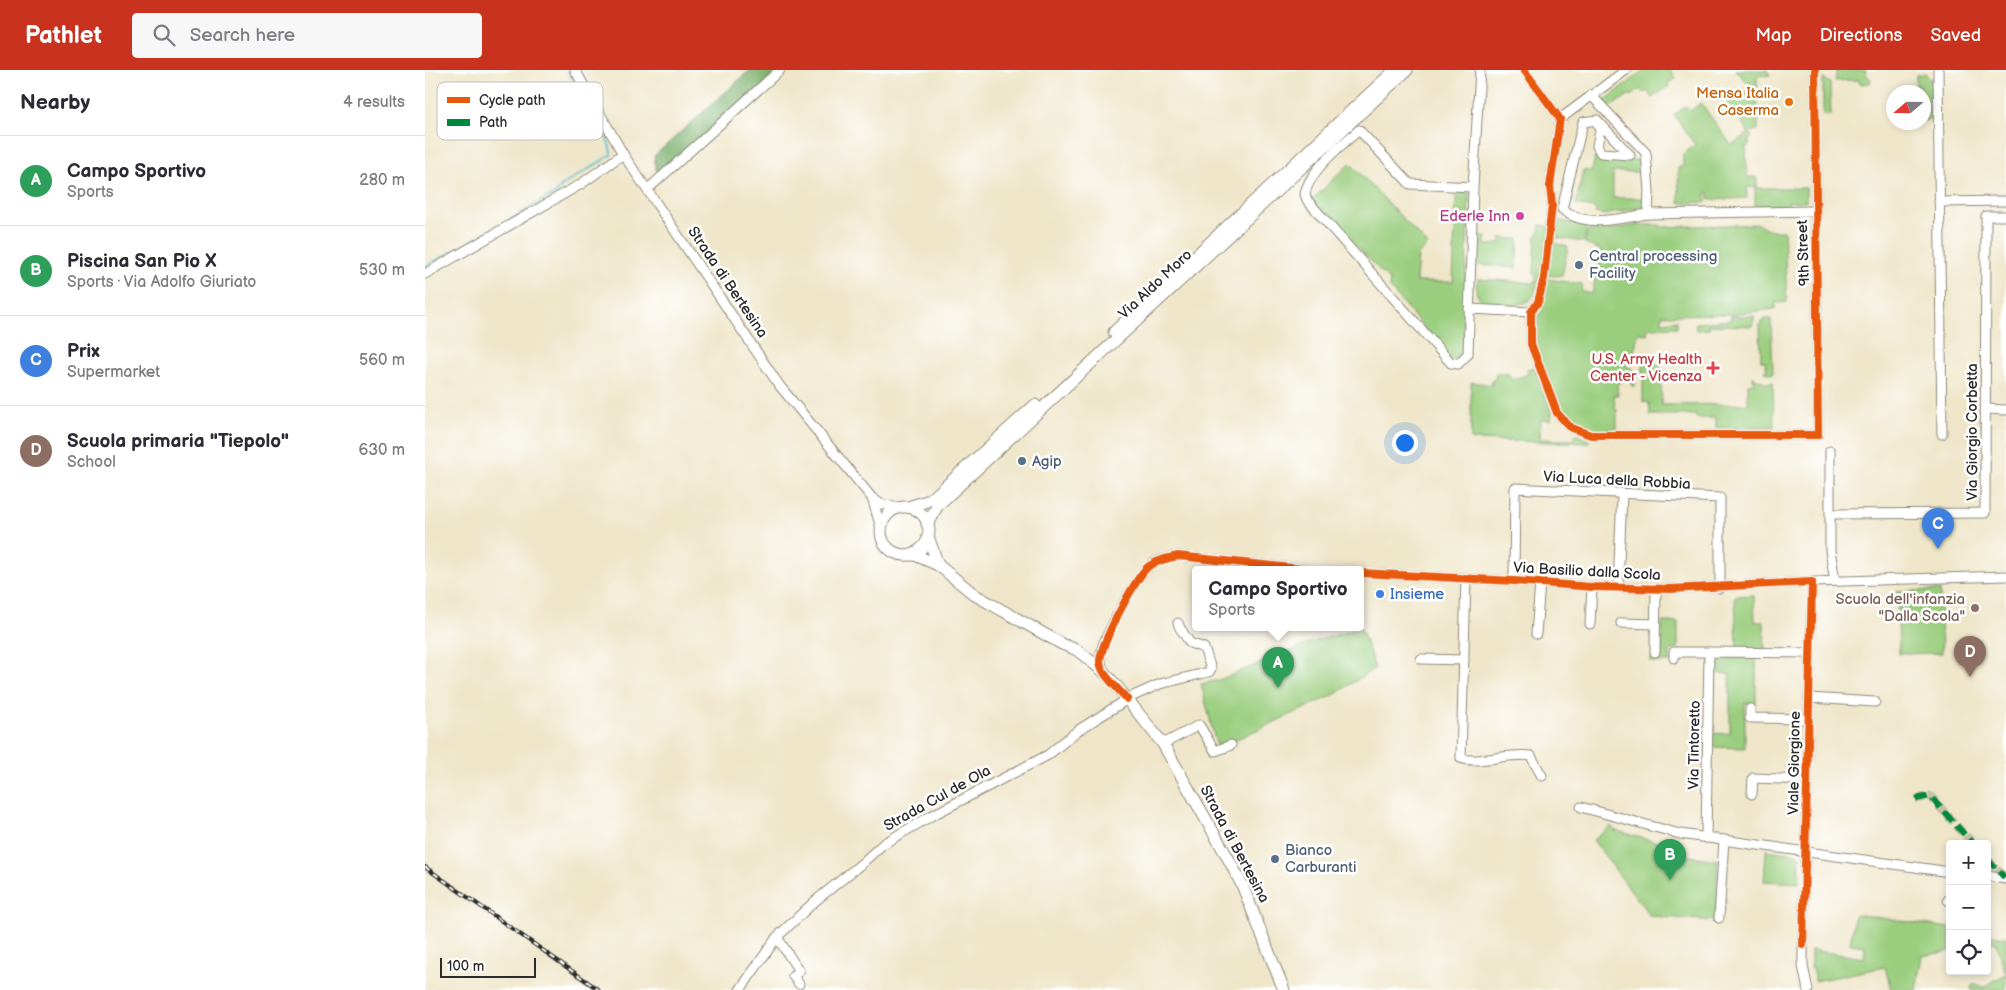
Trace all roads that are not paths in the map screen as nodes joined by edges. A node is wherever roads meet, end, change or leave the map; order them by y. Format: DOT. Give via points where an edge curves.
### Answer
graph roads {
  1 [pos="575,70"];
  2 [pos="780,70"];
  3 [pos="1395,70"];
  4 [pos="1407,70"];
  5 [pos="1480,70"];
  6 [pos="1524,70"];
  7 [pos="1626,70"];
  8 [pos="1815,70"];
  9 [pos="1938,70"];
  10 [pos="582,82"];
  11 [pos="1591,95"];
  12 [pos="603,119"];
  13 [pos="1560,119"];
  14 [pos="1597,120"];
  15 [pos="623,154"];
  16 [pos="1473,187"];
  17 [pos="648,189"];
  18 [pos="2006,201"];
  19 [pos="1939,202"];
  20 [pos="1552,205"];
  21 [pos="1562,209"];
  22 [pos="1815,211"];
  23 [pos="1648,214"];
  24 [pos="2006,216"];
  25 [pos="425,274"];
  26 [pos="1469,309"];
  27 [pos="1531,312"];
  28 [pos="1986,409"];
  29 [pos="2006,410"];
  30 [pos="1942,434"];
  31 [pos="1830,451"];
  32 [pos="1622,494"];
  33 [pos="872,498"];
  34 [pos="903,508"];
  35 [pos="1831,514"];
  36 [pos="881,528"];
  37 [pos="928,530"];
  38 [pos="906,554"];
  39 [pos="938,565"];
  40 [pos="1273,566"];
  41 [pos="1364,573"];
  42 [pos="2006,576"];
  43 [pos="1466,579"];
  44 [pos="1514,581"];
  45 [pos="1835,581"];
  46 [pos="1812,582"];
  47 [pos="1539,583"];
  48 [pos="1593,587"];
  49 [pos="1618,587"];
  50 [pos="1656,588"];
  51 [pos="1720,588"];
  52 [pos="1178,623"];
  53 [pos="1621,623"];
  54 [pos="1590,624"];
  55 [pos="1655,624"];
  56 [pos="1536,634"];
  57 [pos="1101,650"];
  58 [pos="1655,652"];
  59 [pos="1709,652"];
  60 [pos="1810,653"];
  61 [pos="1674,658"];
  62 [pos="1421,659"];
  63 [pos="1464,660"];
  64 [pos="1092,661"];
  65 [pos="1809,698"];
  66 [pos="1125,700"];
  67 [pos="1875,702"];
  68 [pos="1749,709"];
  69 [pos="1808,719"];
  70 [pos="1163,744"];
  71 [pos="1231,745"];
  72 [pos="1542,776"];
  73 [pos="1807,780"];
  74 [pos="1752,794"];
  75 [pos="1581,808"];
  76 [pos="1706,838"];
  77 [pos="1724,840"];
  78 [pos="1805,850"];
  79 [pos="1946,871"];
  80 [pos="1991,877"];
  81 [pos="2006,879"];
  82 [pos="1719,918"];
  83 [pos="777,937"];
  84 [pos="799,984"];
  85 [pos="740,990"];
  86 [pos="1284,990"];
  87 [pos="1808,990"];
  1 -- 10 [label="street, Strada di Bertesina"];
  2 -- 17 [label="street"];
  3 -- 34 [label="main road, Via Aldo Moro" via="937,494 927,502"];
  4 -- 37 [label="main road, Via Aldo Moro" via="938,504"];
  5 -- 16 [label="street"];
  6 -- 13 [label="street"];
  7 -- 11 [label="street"];
  8 -- 22 [label="street, 9th Street"];
  9 -- 19 [label="street"];
  11 -- 13 [label="street"];
  11 -- 23 [label="street" via="1646,153"];
  12 -- 15 [label="street, Strada di Bertesina"];
  13 -- 20 [label="street" via="1550,186"];
  14 -- 14 [label="street" via="1600,131 1597,146 1601,153 1630,155"];
  14 -- 21 [label="street" via="1583,122"];
  15 -- 17 [label="street, Strada di Bertesina"];
  15 -- 25 [label="street" via="581,184"];
  16 -- 26 [label="street"];
  16 -- 26 [label="street" via="1410,184 1359,130 1315,174 1305,194 1451,363 1458,364 1468,354"];
  17 -- 33 [label="street, Strada di Bertesina" via="779,385"];
  18 -- 19 [label="street"];
  19 -- 30 [label="street"];
  20 -- 21 [label="street"];
  20 -- 27 [label="street" via="1544,278 1538,302"];
  21 -- 23 [label="street" via="1592,221"];
  22 -- 23 [label="street"];
  22 -- 27 [label="street, 9th Street" via="1819,435 1591,435 1571,428 1557,413 1531,344"];
  24 -- 28 [label="street, Via Giorgio Corbetta" via="1986,216"];
  26 -- 27 [label="street"];
  28 -- 29 [label="street"];
  28 -- 35 [label="street, Via Giorgio Corbetta" via="1985,513"];
  31 -- 35 [label="street"];
  32 -- 44 [label="street, Via Luca della Robbia" via="1515,488"];
  32 -- 49 [label="street"];
  32 -- 51 [label="street, Via Luca della Robbia" via="1720,498"];
  33 -- 34 [label="street, Strada di Bertesina" via="881,504"];
  33 -- 36 [label="street, Strada di Bertesina"];
  34 -- 36 [label="main road" via="889,513"];
  34 -- 37 [label="main road, Strada di Bertesina" via="922,515"];
  35 -- 45 [label="street" via="1830,550"];
  36 -- 38 [label="main road, Strada di Bertesina" via="889,548"];
  37 -- 38 [label="main road" via="920,549"];
  37 -- 39 [label="main road, Strada di Bertesina"];
  38 -- 39 [label="main road, Strada di Bertesina"];
  39 -- 64 [label="main road, Strada di Bertesina" via="975,596"];
  40 -- 57 [label="street" via="1179,556 1162,559 1138,578"];
  41 -- 43 [label="street, Via Basilio dalla Scola"];
  42 -- 45 [label="street, Via Basilio dalla Scola"];
  43 -- 44 [label="street, Via Basilio dalla Scola"];
  43 -- 63 [label="street"];
  44 -- 47 [label="street, Via Basilio dalla Scola"];
  45 -- 46 [label="street, Via Basilio dalla Scola"];
  46 -- 51 [label="street, Via Basilio dalla Scola"];
  46 -- 60 [label="street, Viale Giorgione"];
  47 -- 48 [label="street, Via Basilio dalla Scola"];
  47 -- 56 [label="street, Via Basilio dalla Scola"];
  48 -- 49 [label="street, Via Basilio dalla Scola"];
  48 -- 54 [label="street, Via Basilio dalla Scola"];
  49 -- 50 [label="street, Via Basilio dalla Scola"];
  50 -- 51 [label="street, Via Basilio dalla Scola"];
  50 -- 55 [label="street, Via Basilio dalla Scola"];
  52 -- 66 [label="street" via="1190,643 1204,648 1211,669 1209,672 1159,684"];
  53 -- 55 [label="street"];
  55 -- 58 [label="street, Via Basilio dalla Scola"];
  57 -- 64 [label="street"];
  57 -- 64 [label="street"];
  59 -- 60 [label="street"];
  59 -- 61 [label="street" via="1674,652"];
  59 -- 76 [label="street, Via Tintoretto"];
  60 -- 65 [label="street, Viale Giorgione"];
  62 -- 63 [label="street"];
  63 -- 72 [label="street" via="1461,758 1531,756"];
  64 -- 66 [label="main road, Strada di Bertesina"];
  64 -- 66 [label="main road, Strada di Bertesina"];
  65 -- 67 [label="street, Viale Giorgione"];
  65 -- 69 [label="street, Viale Giorgione"];
  66 -- 70 [label="main road, Strada di Bertesina"];
  66 -- 83 [label="street, Strada Cul de Ola" via="1077,731 1048,755 883,844 813,902"];
  68 -- 69 [label="street, Viale Giorgione" via="1749,718"];
  69 -- 73 [label="street, Viale Giorgione"];
  70 -- 71 [label="street" via="1199,725 1215,752"];
  70 -- 86 [label="main road, Strada di Bertesina" via="1243,887"];
  73 -- 74 [label="street, Viale Giorgione" via="1753,778"];
  73 -- 78 [label="street, Viale Giorgione"];
  75 -- 76 [label="street"];
  76 -- 77 [label="street"];
  77 -- 78 [label="street"];
  77 -- 82 [label="street"];
  78 -- 79 [label="street"];
  78 -- 87 [label="street, Viale Giorgione" via="1803,966"];
  80 -- 81 [label="street"];
  83 -- 84 [label="street" via="799,971 793,976"];
  83 -- 85 [label="street, Strada Cul de Ola" via="746,973"];
}
